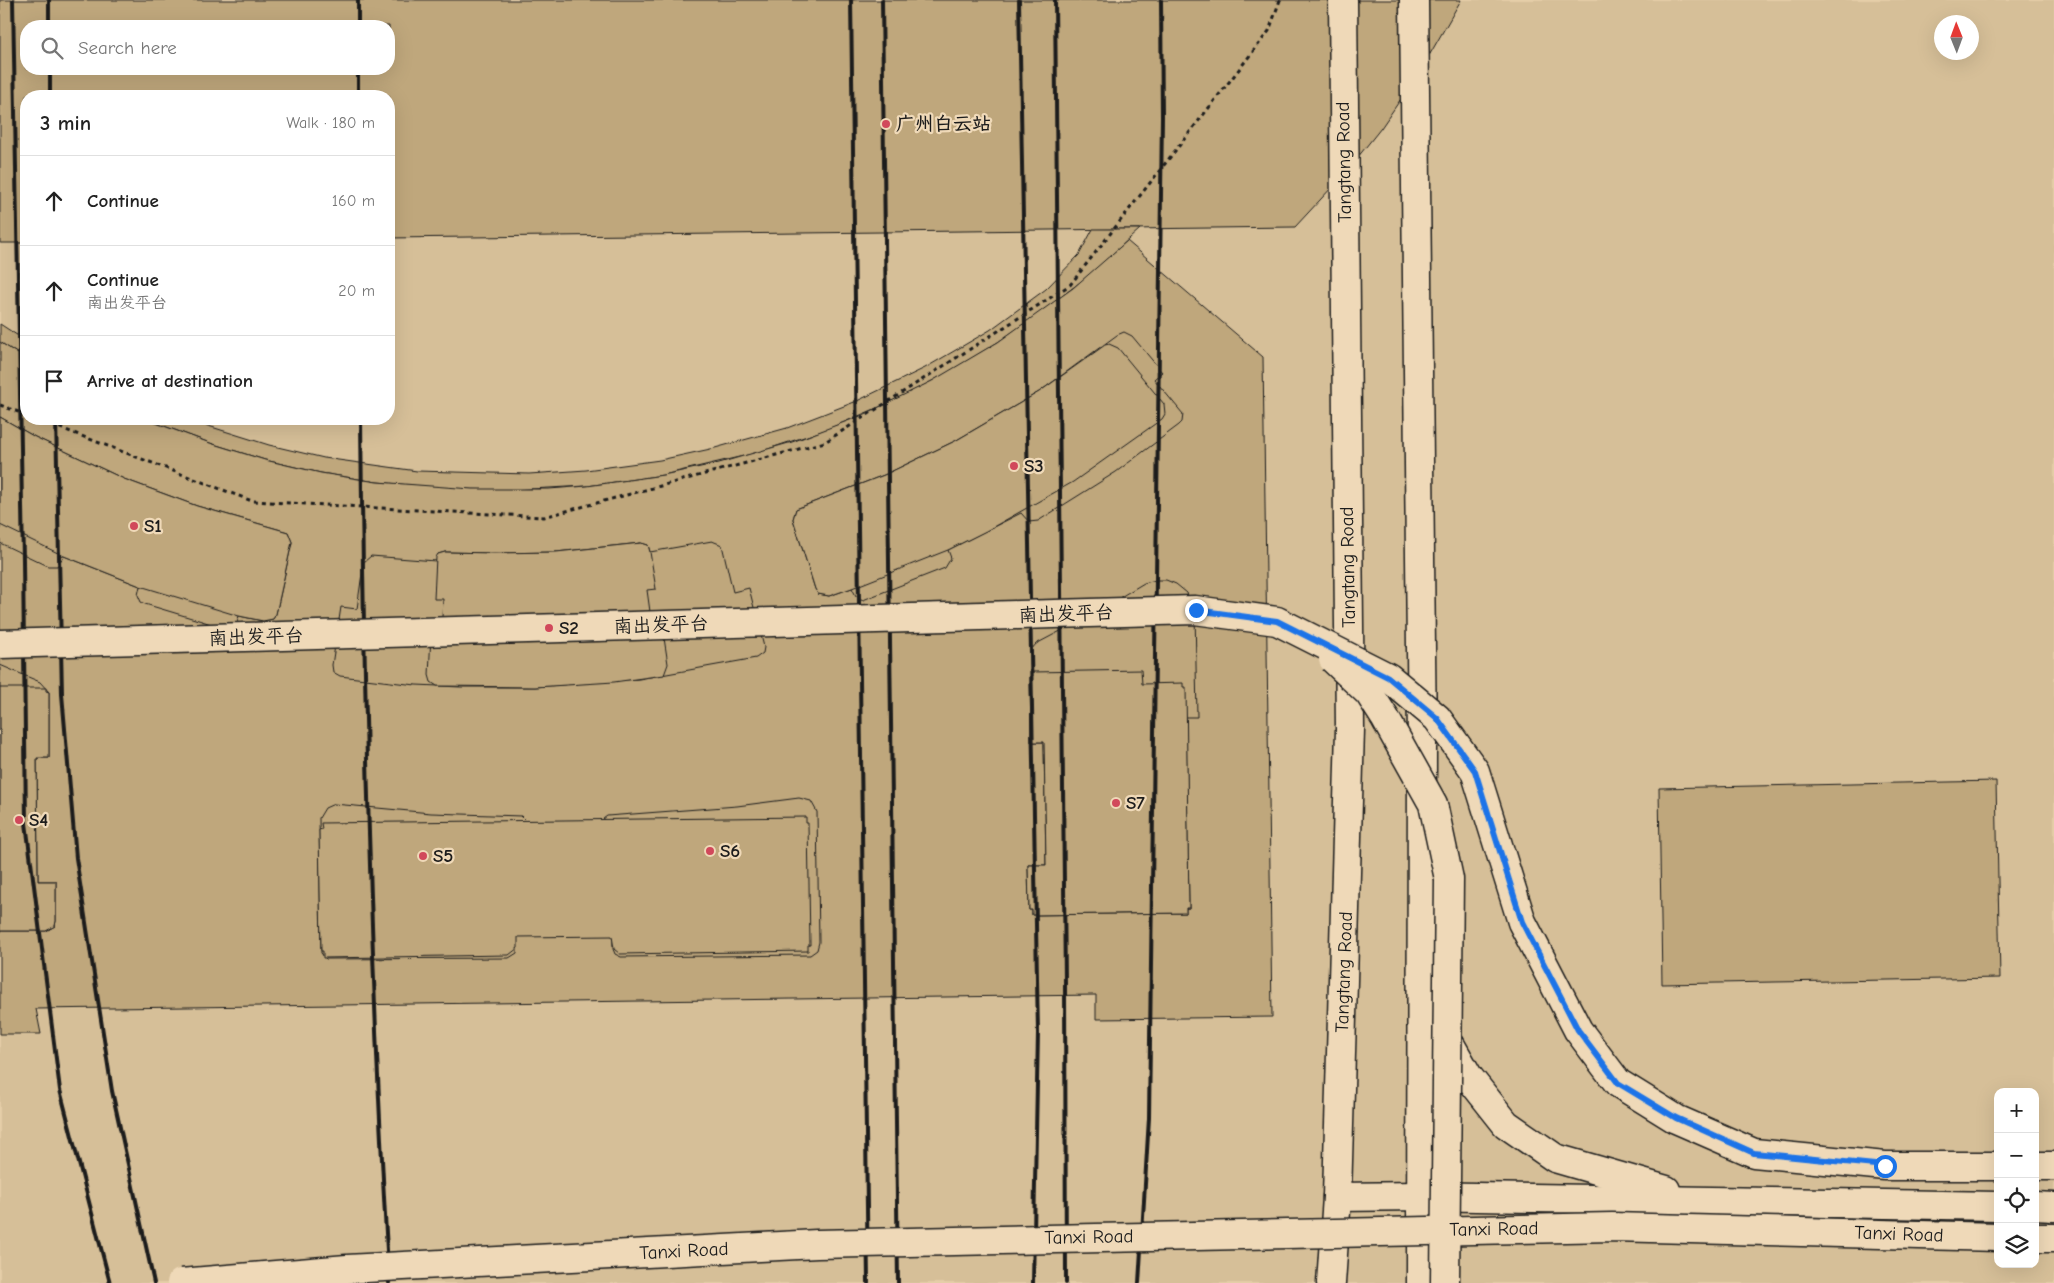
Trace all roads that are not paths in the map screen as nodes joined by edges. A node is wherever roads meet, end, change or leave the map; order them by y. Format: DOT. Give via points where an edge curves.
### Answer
graph roads {
  1 [pos="1343,0"];
  2 [pos="1414,0"];
  3 [pos="1316,642"];
  4 [pos="0,644"];
  5 [pos="1422,993"];
  6 [pos="1994,1166"];
  7 [pos="2039,1166"];
  8 [pos="2054,1166"];
  9 [pos="1421,1196"];
  10 [pos="1338,1197"];
  11 [pos="1699,1200"];
  12 [pos="1994,1206"];
  13 [pos="2039,1206"];
  14 [pos="2054,1207"];
  15 [pos="1994,1237"];
  16 [pos="2039,1238"];
  17 [pos="2054,1238"];
  18 [pos="181,1283"];
  19 [pos="1331,1283"];
  20 [pos="1421,1283"];
  21 [pos="1445,1283"];
  1 -- 10 [label="street, Tangtang Road" via="1350,729"];
  2 -- 5 [label="street"];
  3 -- 4 [label="street, 南出发平台, bridge" via="1277,621 1196,610"];
  3 -- 6 [label="street, bridge" via="1388,677 1437,718 1475,771 1522,922 1578,1030 1618,1083 1676,1118 1754,1153 1885,1166"];
  3 -- 21 [label="street, bridge" via="1368,693 1412,764 1433,804 1449,879"];
  5 -- 9 [label="street"];
  5 -- 11 [label="street" via="1468,1076 1506,1124 1555,1158"];
  7 -- 8 [label="street"];
  9 -- 10 [label="street"];
  9 -- 11 [label="street"];
  9 -- 20 [label="street"];
  10 -- 19 [label="street, Tangtang Road"];
  11 -- 12 [label="street"];
  13 -- 14 [label="street"];
  15 -- 18 [label="street, Tanxi Road, bridge" via="1612,1226 817,1244 347,1269"];
  16 -- 17 [label="street"];
}
